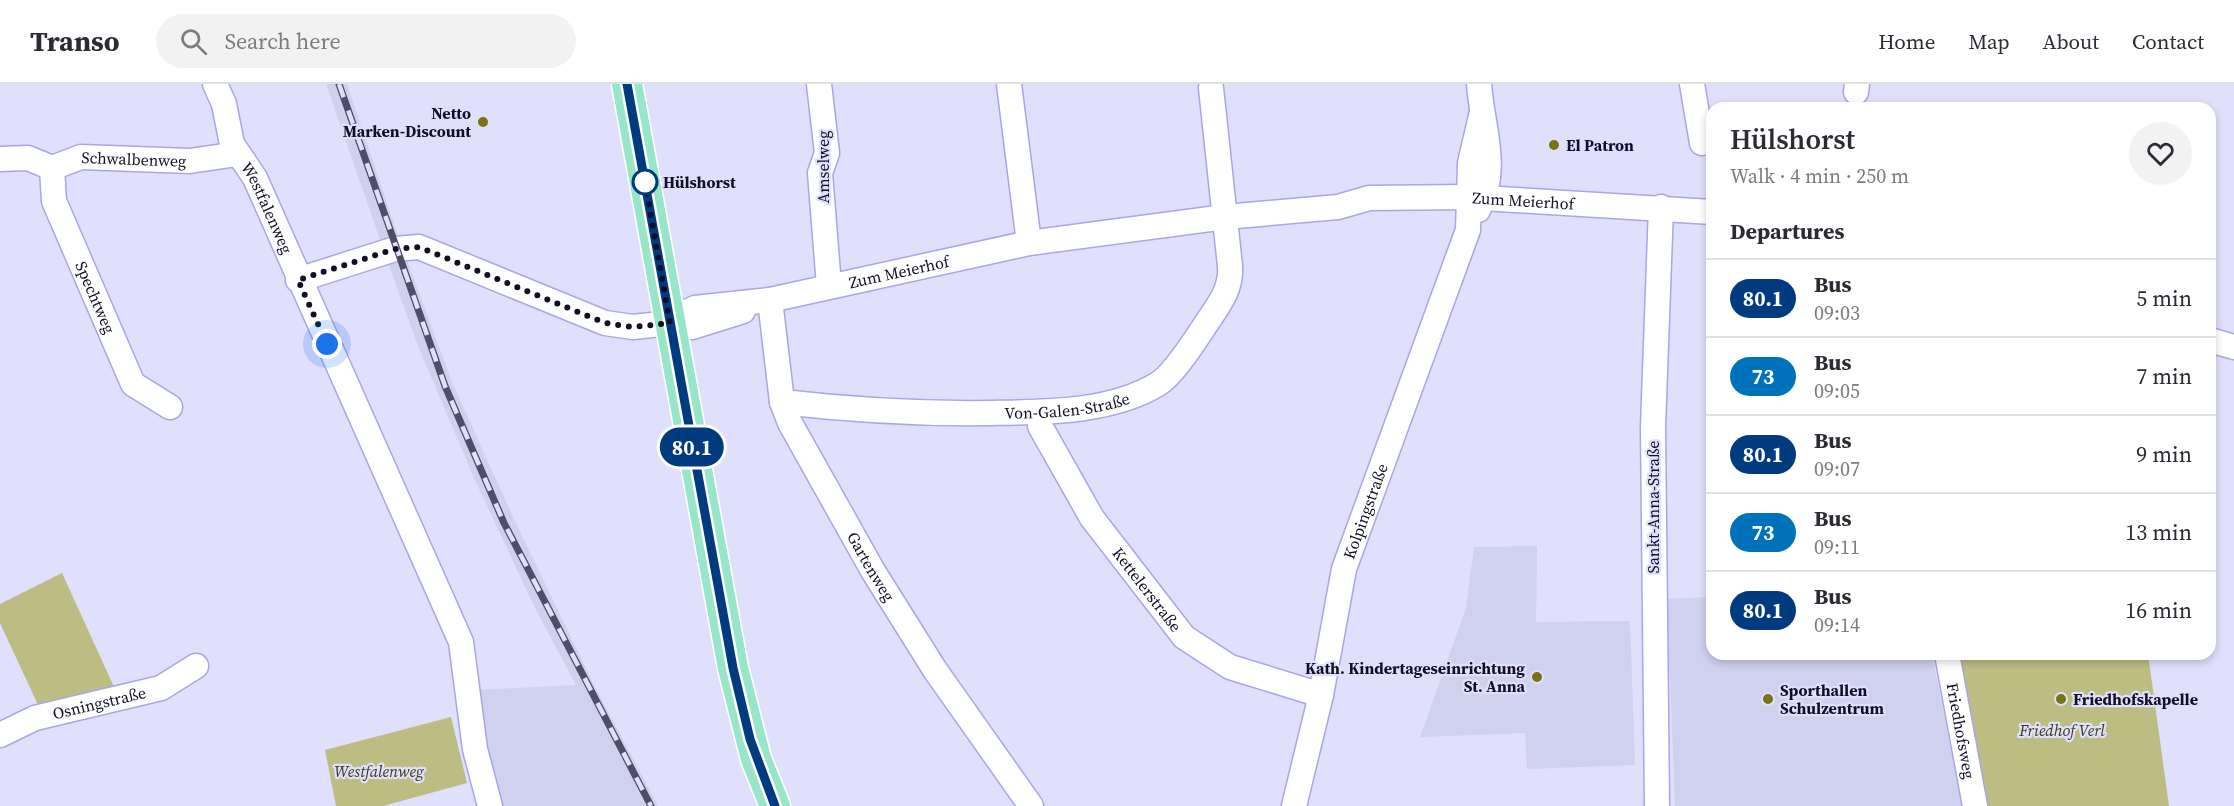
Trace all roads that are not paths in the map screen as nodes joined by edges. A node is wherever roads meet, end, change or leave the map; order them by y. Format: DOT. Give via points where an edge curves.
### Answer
graph roads {
  1 [pos="215,84"];
  2 [pos="627,84"];
  3 [pos="819,84"];
  4 [pos="1009,84"];
  5 [pos="1479,84"];
  6 [pos="1692,84"];
  7 [pos="1211,88"];
  8 [pos="1702,143"];
  9 [pos="237,154"];
  10 [pos="0,159"];
  11 [pos="52,168"];
  12 [pos="1473,208"];
  13 [pos="1706,212"];
  14 [pos="1661,214"];
  15 [pos="1225,217"];
  16 [pos="1706,225"];
  17 [pos="1029,243"];
  18 [pos="298,280"];
  19 [pos="829,286"];
  20 [pos="770,300"];
  21 [pos="670,323"];
  22 [pos="2216,342"];
  23 [pos="2234,347"];
  24 [pos="782,402"];
  25 [pos="170,407"];
  26 [pos="1040,412"];
  27 [pos="1948,660"];
  28 [pos="196,666"];
  29 [pos="1321,695"];
  30 [pos="0,735"];
  31 [pos="490,806"];
  32 [pos="775,806"];
  33 [pos="1031,806"];
  34 [pos="1294,806"];
  35 [pos="1657,806"];
  36 [pos="1975,806"];
  1 -- 9 [label="street, Westfalenweg"];
  2 -- 21 [label="main road"];
  3 -- 19 [label="street, Amselweg" via="827,153 820,173"];
  4 -- 17 [label="street"];
  5 -- 12 [label="street, Kolpingstraße" via="1490,181"];
  6 -- 8 [label="street"];
  7 -- 15 [label="street"];
  9 -- 11 [label="street, Schwalbenweg" via="190,161 81,157"];
  9 -- 18 [label="street, Westfalenweg" via="255,178"];
  10 -- 11 [label="street" via="28,158"];
  11 -- 25 [label="street, Spechtweg" via="54,201 134,384"];
  12 -- 14 [label="street, Zum Meierhof"];
  12 -- 15 [label="street, Zum Meierhof" via="1369,198 1338,207"];
  12 -- 29 [label="street, Kolpingstraße" via="1344,569"];
  13 -- 14 [label="street, Zum Meierhof"];
  14 -- 16 [label="street, Zum Meierhof"];
  14 -- 35 [label="street, Sankt-Anna-Straße" via="1653,427"];
  15 -- 17 [label="street, Zum Meierhof"];
  15 -- 26 [label="street, Von-Galen-Straße" via="1229,289 1200,334 1161,382 1126,398"];
  17 -- 19 [label="street, Zum Meierhof"];
  18 -- 21 [label="street" via="395,249 419,247 605,323 633,327"];
  18 -- 31 [label="street, Westfalenweg" via="461,642 476,749"];
  19 -- 20 [label="street, Zum Meierhof"];
  20 -- 21 [label="street, Zum Meierhof" via="695,308"];
  20 -- 24 [label="street, Gartenweg"];
  21 -- 32 [label="main road" via="735,678 756,759"];
  22 -- 23 [label="street"];
  24 -- 26 [label="street, Von-Galen-Straße" via="855,411"];
  24 -- 33 [label="street, Gartenweg" via="873,571 935,670"];
  26 -- 29 [label="street, Kettelerstraße" via="1041,426 1092,518 1184,637 1230,667"];
  27 -- 36 [label="street, Friedhofsweg"];
  28 -- 30 [label="street, Osningstraße" via="161,688 35,718"];
  29 -- 34 [label="street, Kolpingstraße"];
}
